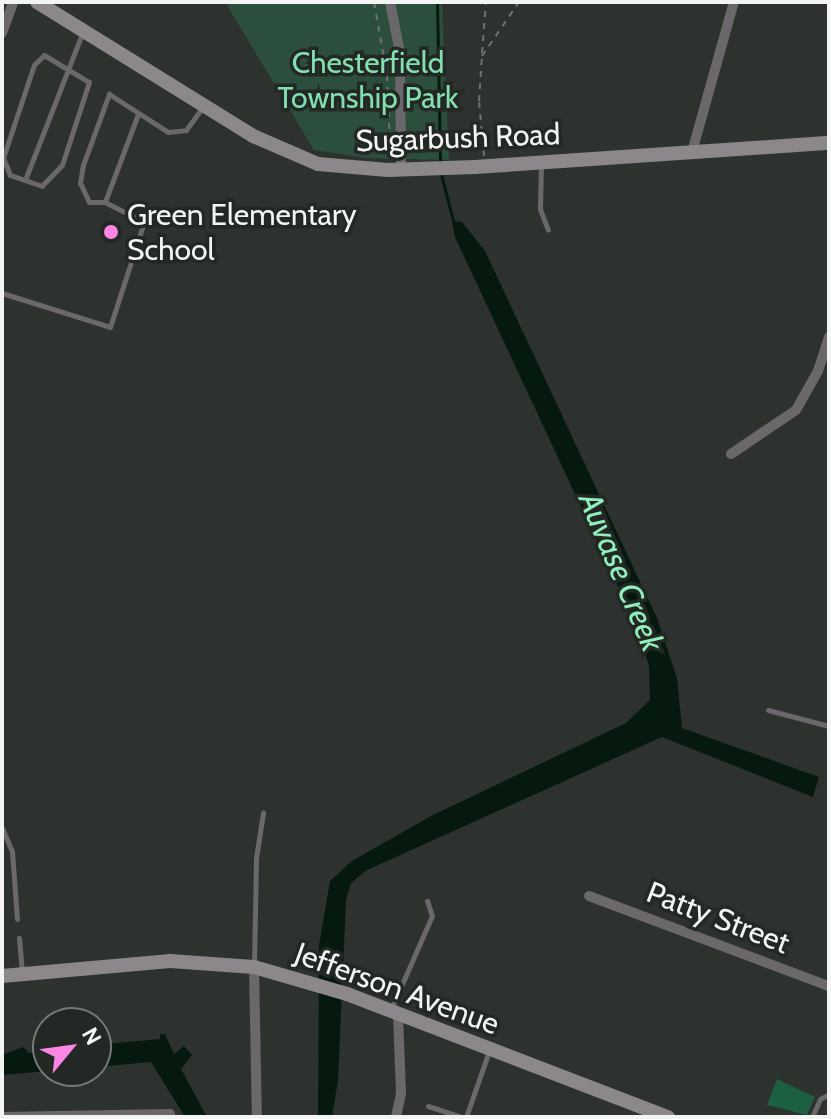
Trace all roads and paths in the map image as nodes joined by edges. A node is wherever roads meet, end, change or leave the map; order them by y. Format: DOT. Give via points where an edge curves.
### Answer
graph roads {
  1 [pos="13,2"];
  2 [pos="37,2"];
  3 [pos="374,2"];
  4 [pos="390,2"];
  5 [pos="486,2"];
  6 [pos="519,2"];
  7 [pos="734,2"];
  8 [pos="83,30"];
  9 [pos="2,33"];
  10 [pos="482,56"];
  11 [pos="69,66"];
  12 [pos="204,106"];
  13 [pos="138,114"];
  14 [pos="390,143"];
  15 [pos="829,143"];
  16 [pos="692,152"];
  17 [pos="541,163"];
  18 [pos="485,166"];
  19 [pos="401,170"];
  20 [pos="25,180"];
  21 [pos="105,202"];
  22 [pos="548,230"];
  23 [pos="2,293"];
  24 [pos="829,337"];
  25 [pos="731,454"];
  26 [pos="768,710"];
  27 [pos="829,726"];
  28 [pos="263,813"];
  29 [pos="2,828"];
  30 [pos="589,896"];
  31 [pos="427,901"];
  32 [pos="17,919"];
  33 [pos="19,938"];
  34 [pos="254,967"];
  35 [pos="22,975"];
  36 [pos="2,976"];
  37 [pos="829,986"];
  38 [pos="394,1014"];
  39 [pos="489,1050"];
  40 [pos="829,1094"];
  41 [pos="428,1106"];
  42 [pos="170,1114"];
  43 [pos="2,1117"];
  44 [pos="257,1117"];
  45 [pos="396,1117"];
  46 [pos="464,1117"];
  47 [pos="668,1117"];
  48 [pos="812,1117"];
  1 -- 9 [label="street"];
  2 -- 8 [label="street, Sugarbush Road"];
  3 -- 14 [label="path" via="387,75"];
  4 -- 19 [label="street" via="400,53"];
  5 -- 10 [label="path"];
  6 -- 10 [label="path"];
  7 -- 16 [label="street"];
  8 -- 11 [label="lane"];
  8 -- 12 [label="street, Sugarbush Road"];
  10 -- 18 [label="path" via="479,101"];
  11 -- 20 [label="lane"];
  11 -- 20 [label="lane" via="89,82 62,165 42,186"];
  11 -- 20 [label="lane" via="44,55 34,65 3,158 10,175"];
  12 -- 13 [label="lane" via="186,130 168,132"];
  12 -- 19 [label="street, Sugarbush Road" via="318,164"];
  13 -- 21 [label="lane"];
  13 -- 21 [label="lane" via="109,94 80,183 89,202"];
  15 -- 16 [label="street, Sugarbush Road"];
  16 -- 17 [label="street, Sugarbush Road"];
  17 -- 18 [label="street, Sugarbush Road"];
  17 -- 22 [label="lane" via="540,209"];
  18 -- 19 [label="street, Sugarbush Road"];
  21 -- 23 [label="lane" via="144,222 110,327"];
  24 -- 25 [label="street" via="796,410"];
  26 -- 27 [label="lane"];
  28 -- 34 [label="lane" via="256,858"];
  29 -- 32 [label="lane" via="12,851"];
  30 -- 37 [label="street, Patty Street"];
  31 -- 38 [label="lane" via="432,916"];
  33 -- 35 [label="lane"];
  34 -- 35 [label="street, Jefferson Avenue" via="170,961"];
  34 -- 38 [label="street, Jefferson Avenue" via="309,981"];
  34 -- 44 [label="street"];
  35 -- 36 [label="street, Jefferson Avenue"];
  38 -- 39 [label="street, Jefferson Avenue"];
  38 -- 45 [label="street" via="401,1093"];
  39 -- 46 [label="lane"];
  39 -- 47 [label="street, Jefferson Avenue"];
  40 -- 48 [label="lane" via="820,1099"];
  41 -- 46 [label="lane"];
  42 -- 43 [label="street"];
}
